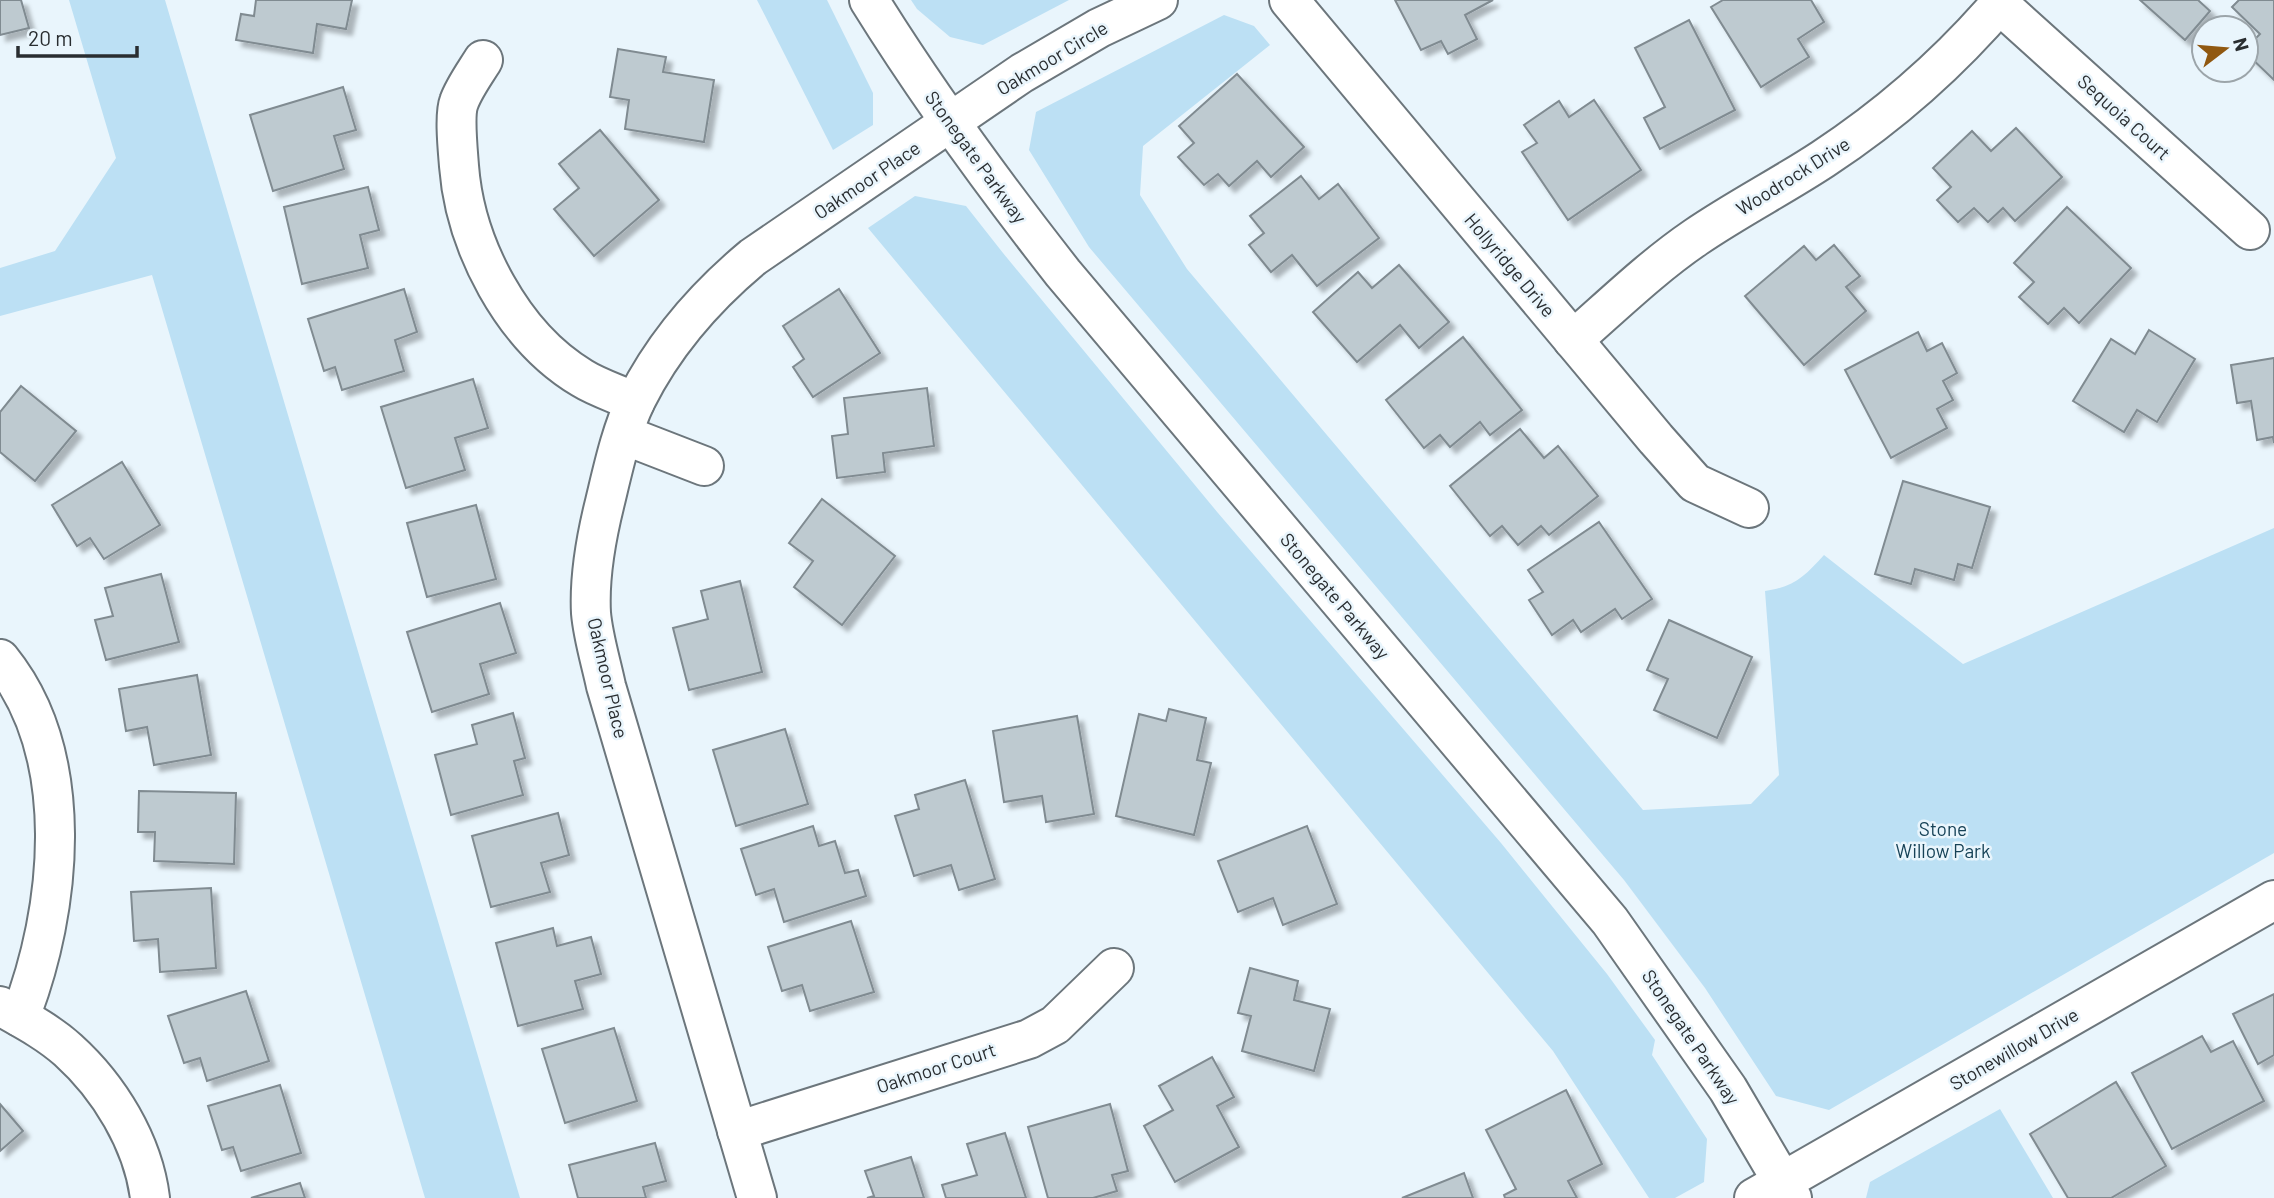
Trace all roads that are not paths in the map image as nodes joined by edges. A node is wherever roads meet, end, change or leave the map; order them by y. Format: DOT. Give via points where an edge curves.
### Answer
graph roads {
  1 [pos="869,0"];
  2 [pos="1158,0"];
  3 [pos="1289,0"];
  4 [pos="2001,2"];
  5 [pos="483,60"];
  6 [pos="949,122"];
  7 [pos="2250,230"];
  8 [pos="1573,340"];
  9 [pos="630,419"];
  10 [pos="705,466"];
  11 [pos="1749,508"];
  12 [pos="0,659"];
  13 [pos="2274,900"];
  14 [pos="1114,968"];
  15 [pos="10,1011"];
  16 [pos="737,1131"];
  17 [pos="1776,1192"];
  18 [pos="150,1198"];
  19 [pos="757,1198"];
  1 -- 6 [label="street, Stonegate Parkway"];
  2 -- 6 [label="street, Oakmoor Circle" via="1058,51"];
  3 -- 8 [label="street, Hollyridge Drive"];
  4 -- 7 [label="street, Sequoia Court"];
  4 -- 8 [label="street, Woodrock Drive" via="1947,59 1857,135 1696,237"];
  5 -- 9 [label="street" via="458,104 461,191 474,240 520,321 549,352"];
  6 -- 9 [label="street, Oakmoor Place" via="728,278 664,353"];
  6 -- 17 [label="street, Stonegate Parkway" via="1116,338 1610,921 1728,1089"];
  8 -- 11 [label="street, Hollyridge Drive" via="1695,483"];
  9 -- 10 [label="street"];
  9 -- 16 [label="street, Oakmoor Place" via="600,525 592,612 606,686"];
  12 -- 15 [label="street" via="12,673 43,736 54,846 51,896 35,978"];
  13 -- 17 [label="street, Stonewillow Drive"];
  14 -- 16 [label="street, Oakmoor Court" via="1055,1024 1029,1039"];
  15 -- 18 [label="street" via="68,1050 110,1100 132,1138"];
  16 -- 19 [label="street, Oakmoor Place"];
}
